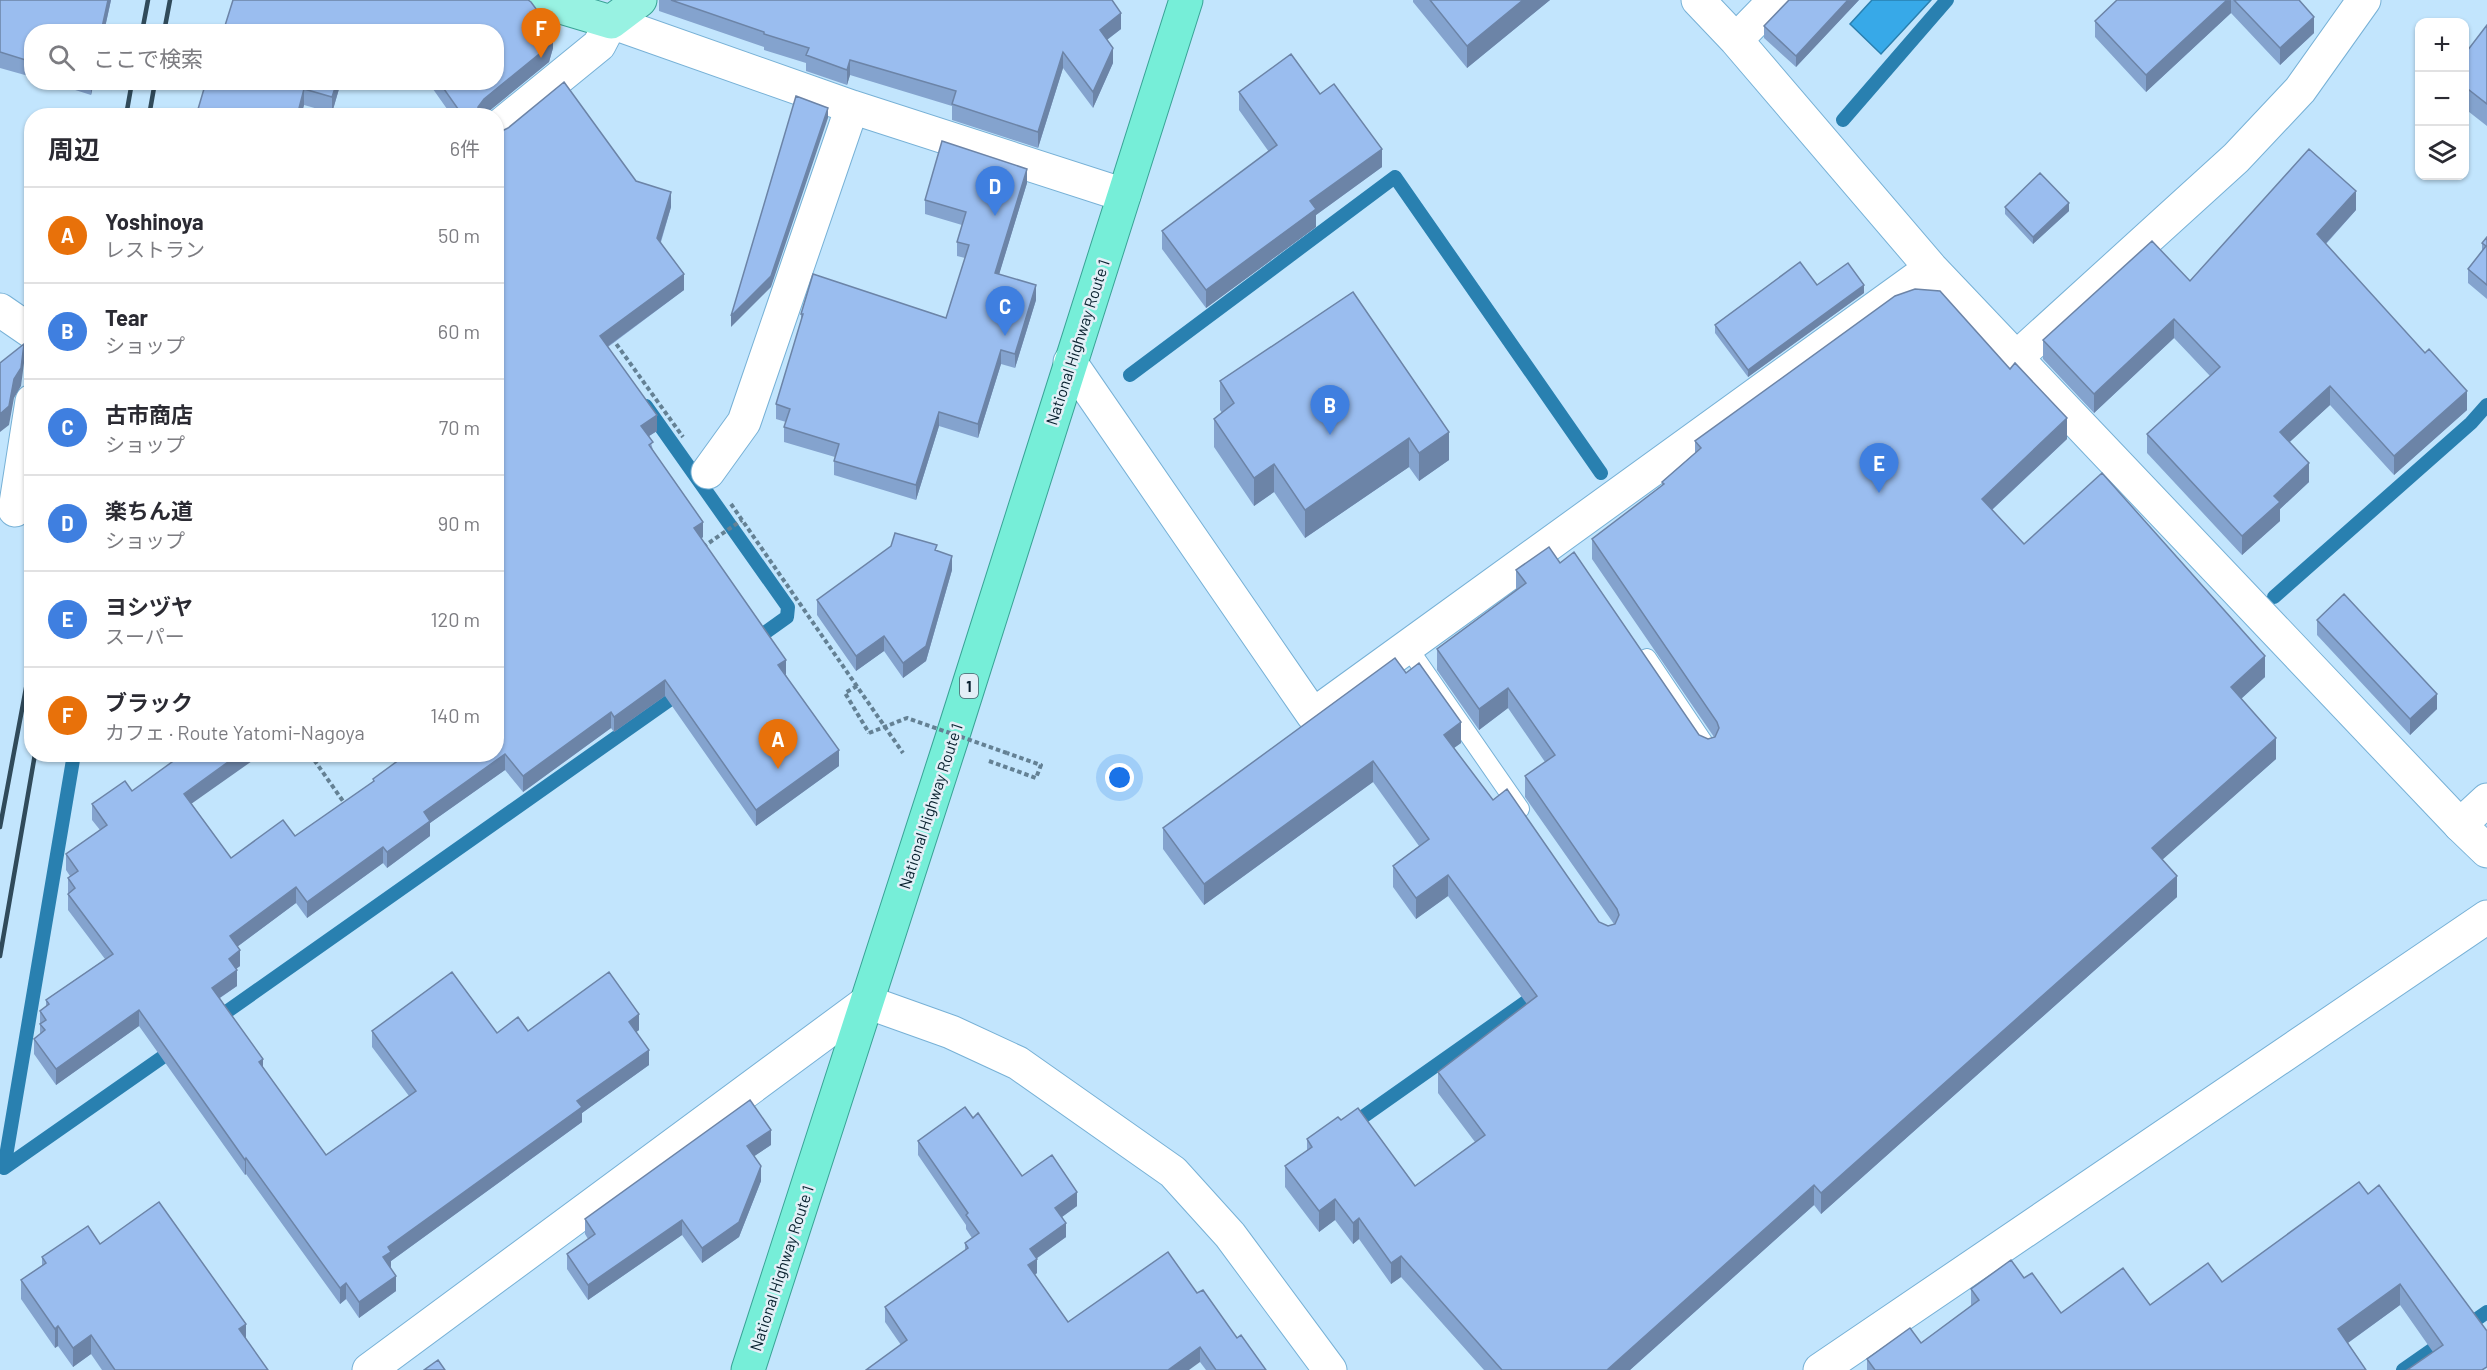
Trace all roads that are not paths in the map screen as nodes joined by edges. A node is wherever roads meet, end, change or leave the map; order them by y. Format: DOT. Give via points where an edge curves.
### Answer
graph roads {
  1 [pos="537,0"];
  2 [pos="640,0"];
  3 [pos="1186,0"];
  4 [pos="1698,0"];
  5 [pos="1775,0"];
  6 [pos="2364,0"];
  7 [pos="611,22"];
  8 [pos="1736,40"];
  9 [pos="852,107"];
  10 [pos="504,122"];
  11 [pos="1124,195"];
  12 [pos="1931,268"];
  13 [pos="0,310"];
  14 [pos="24,326"];
  15 [pos="2016,358"];
  16 [pos="1070,362"];
  17 [pos="24,452"];
  18 [pos="708,472"];
  19 [pos="15,510"];
  20 [pos="1635,642"];
  21 [pos="1407,646"];
  22 [pos="1708,749"];
  23 [pos="2487,800"];
  24 [pos="1528,820"];
  25 [pos="2460,825"];
  26 [pos="2487,851"];
  27 [pos="2487,917"];
  28 [pos="867,1002"];
  29 [pos="369,1370"];
  30 [pos="748,1370"];
  31 [pos="1330,1370"];
  32 [pos="1820,1370"];
  1 -- 7 [label="main road"];
  2 -- 7 [label="main road"];
  3 -- 11 [label="highway, National Highway Route 1 / 1"];
  4 -- 8 [label="street"];
  5 -- 8 [label="street"];
  6 -- 15 [label="street" via="2300,90 2236,158"];
  7 -- 9 [label="street"];
  7 -- 10 [label="street" via="599,45"];
  8 -- 12 [label="street"];
  9 -- 11 [label="street"];
  9 -- 18 [label="street" via="744,422"];
  11 -- 16 [label="highway, National Highway Route 1 / 1"];
  12 -- 15 [label="street"];
  12 -- 21 [label="street" via="1565,540"];
  13 -- 14 [label="street"];
  15 -- 25 [label="street"];
  16 -- 21 [label="street" via="1313,715"];
  16 -- 28 [label="highway, National Highway Route 1 / 1"];
  17 -- 19 [label="street"];
  20 -- 22 [label="lane"];
  21 -- 24 [label="lane"];
  23 -- 25 [label="street"];
  25 -- 26 [label="street"];
  27 -- 32 [label="street"];
  28 -- 29 [label="street"];
  28 -- 30 [label="highway, National Highway Route 1 / 1"];
  28 -- 31 [label="street" via="951,1032 1017,1063 1173,1173 1230,1236"];
}
